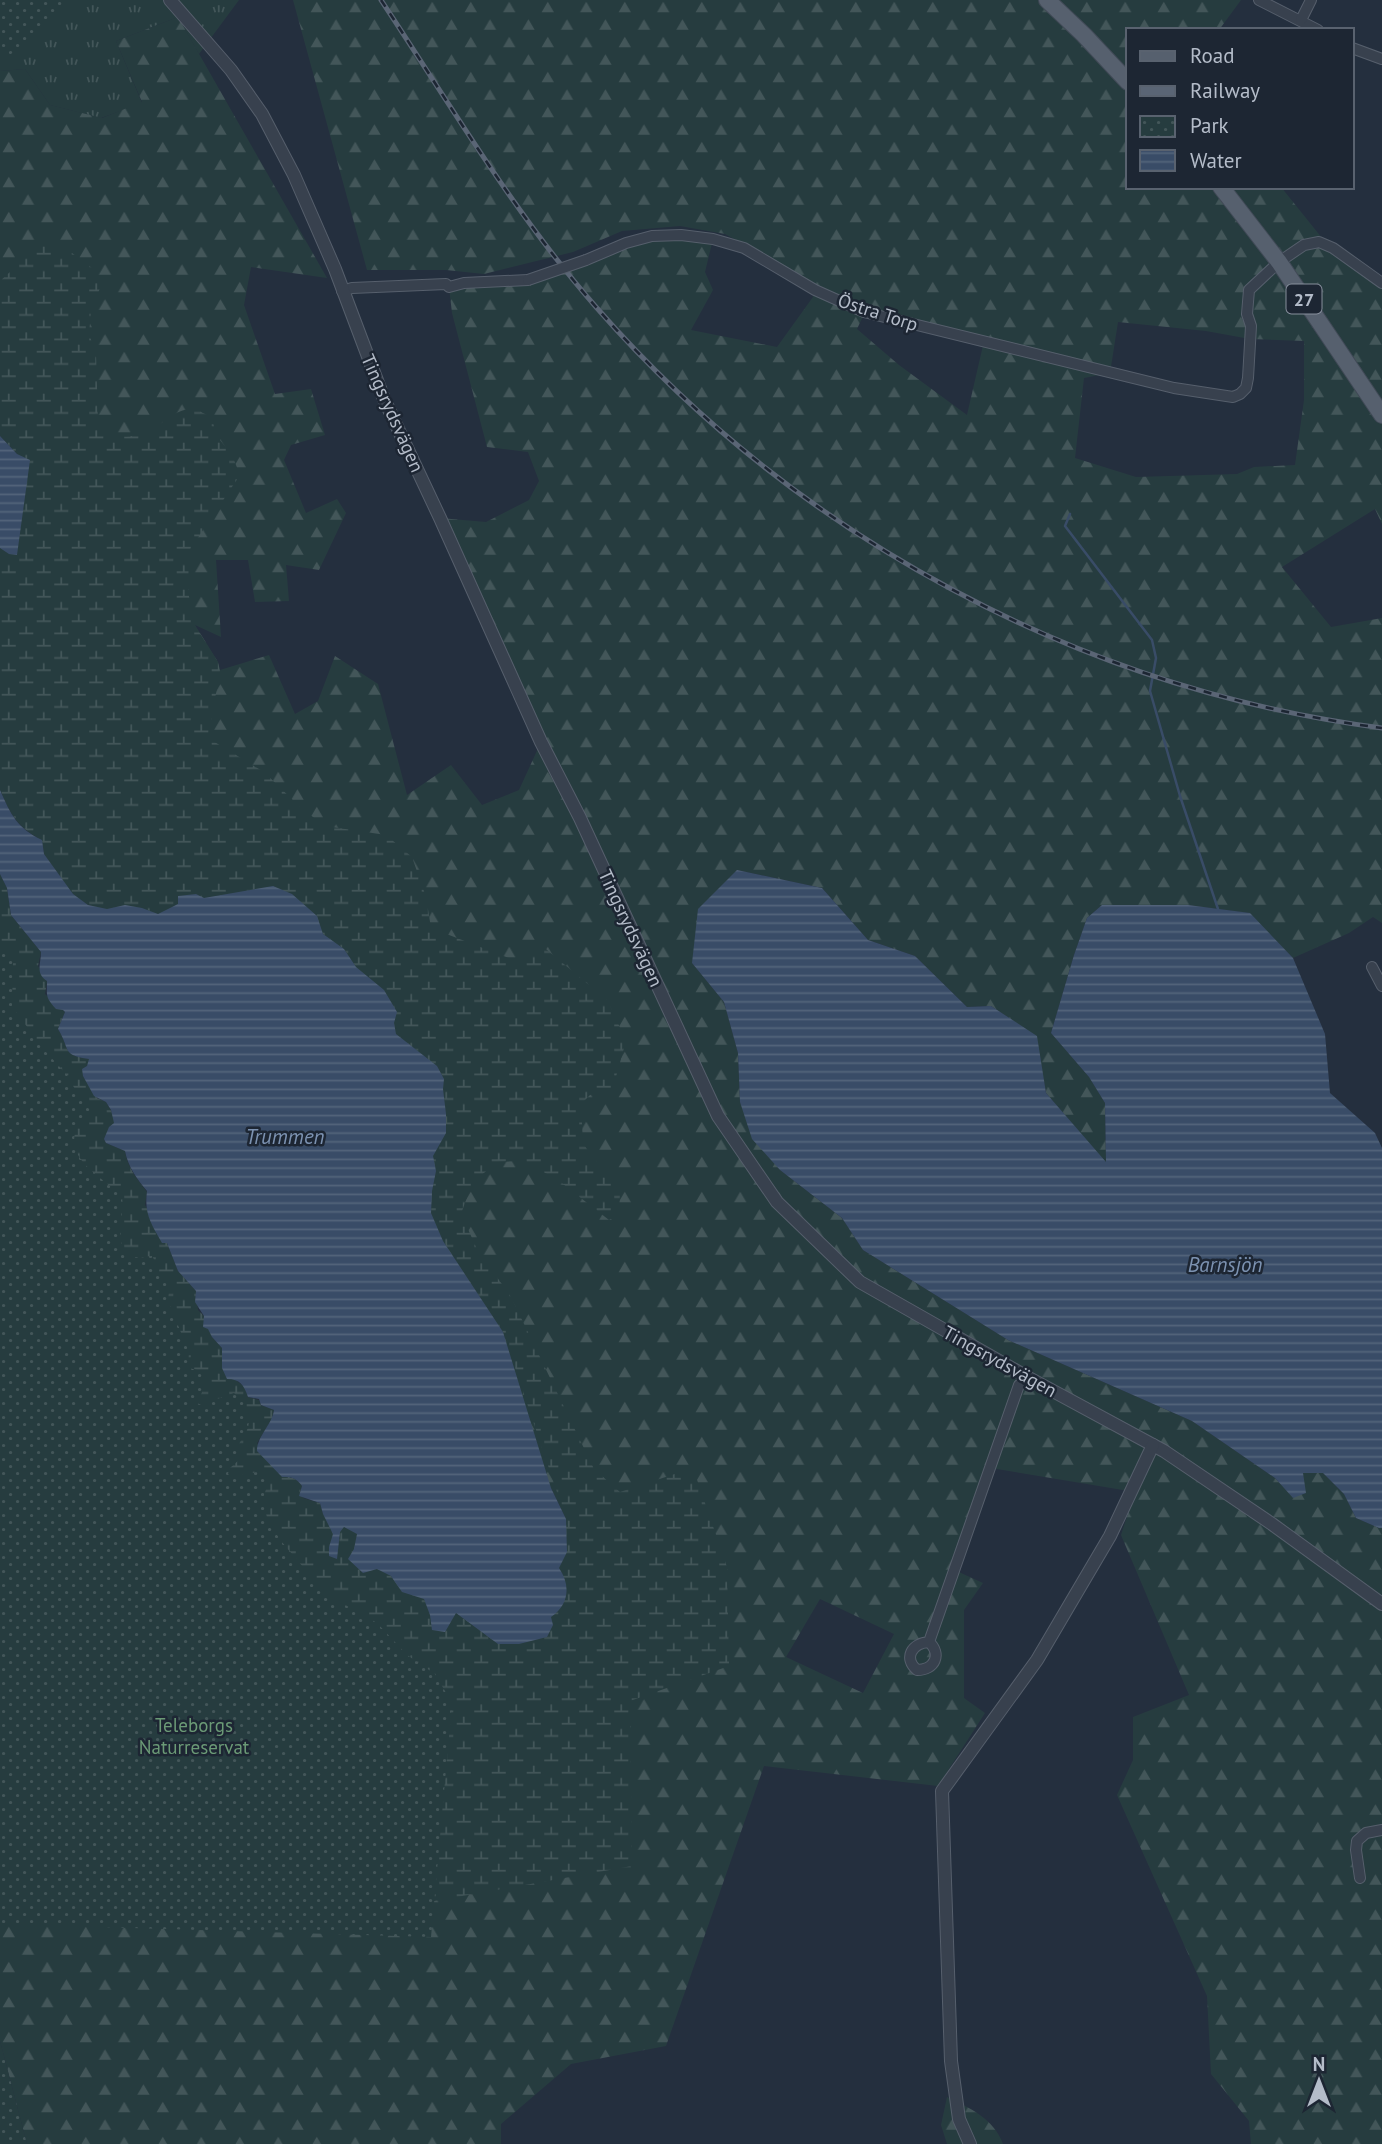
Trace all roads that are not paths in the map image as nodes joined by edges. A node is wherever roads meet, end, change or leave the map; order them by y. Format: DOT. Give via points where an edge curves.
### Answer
graph roads {
  1 [pos="170,0"];
  2 [pos="1047,0"];
  3 [pos="1259,0"];
  4 [pos="1311,0"];
  5 [pos="1301,20"];
  6 [pos="1315,28"];
  7 [pos="1354,49"];
  8 [pos="1382,59"];
  9 [pos="1126,80"];
  10 [pos="1224,189"];
  11 [pos="1279,262"];
  12 [pos="1382,283"];
  13 [pos="342,291"];
  14 [pos="1382,415"];
  15 [pos="1373,967"];
  16 [pos="1382,986"];
  17 [pos="1029,1378"];
  18 [pos="1153,1445"];
  19 [pos="1382,1604"];
  20 [pos="929,1642"];
  21 [pos="1382,1830"];
  22 [pos="1360,1878"];
  23 [pos="970,2144"];
  1 -- 13 [label="street, Tingsrydsvägen" via="214,48 262,114 294,175"];
  2 -- 9 [label="main road"];
  3 -- 5 [label="street"];
  4 -- 5 [label="street"];
  5 -- 6 [label="street"];
  7 -- 8 [label="street"];
  10 -- 11 [label="main road, 27"];
  11 -- 12 [label="street" via="1304,245 1319,242"];
  11 -- 13 [label="street, Östra Torp, bridge" via="1249,290 1248,378 1245,388 1233,397 1174,388 864,312 815,290 744,248 681,234 626,243 528,280"];
  11 -- 14 [label="main road, 27"];
  13 -- 17 [label="street, Tingsrydsvägen" via="384,399 718,1116 777,1202 860,1282"];
  15 -- 16 [label="street"];
  17 -- 18 [label="street, Tingsrydsvägen"];
  17 -- 20 [label="street" via="1018,1385"];
  18 -- 19 [label="street, Tingsrydsvägen"];
  18 -- 23 [label="street" via="1110,1536 1037,1660 942,1791 951,2061 959,2119"];
  21 -- 22 [label="street" via="1366,1833 1357,1841"];
}
